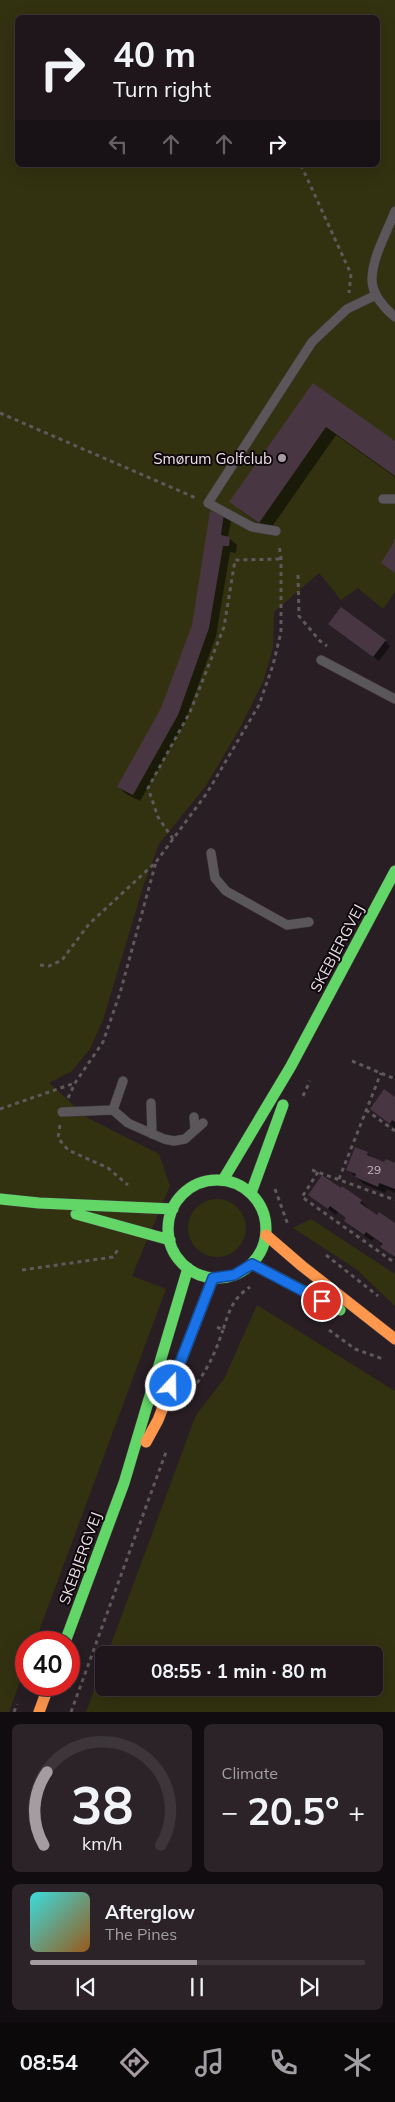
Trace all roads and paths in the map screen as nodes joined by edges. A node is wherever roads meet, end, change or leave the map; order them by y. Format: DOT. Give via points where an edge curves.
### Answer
graph roads {
  1 [pos="302,167"];
  2 [pos="395,211"];
  3 [pos="376,295"];
  4 [pos="347,309"];
  5 [pos="395,317"];
  6 [pos="0,413"];
  7 [pos="383,499"];
  8 [pos="395,499"];
  9 [pos="208,503"];
  10 [pos="276,531"];
  11 [pos="282,559"];
  12 [pos="298,576"];
  13 [pos="328,647"];
  14 [pos="321,660"];
  15 [pos="395,699"];
  16 [pos="173,839"];
  17 [pos="211,853"];
  18 [pos="395,871"];
  19 [pos="309,922"];
  20 [pos="40,965"];
  21 [pos="306,1039"];
  22 [pos="352,1060"];
  23 [pos="381,1073"];
  24 [pos="313,1075"];
  25 [pos="395,1079"];
  26 [pos="123,1081"];
  27 [pos="76,1083"];
  28 [pos="300,1102"];
  29 [pos="151,1103"];
  30 [pos="0,1109"];
  31 [pos="113,1110"];
  32 [pos="366,1110"];
  33 [pos="62,1112"];
  34 [pos="194,1117"];
  35 [pos="203,1123"];
  36 [pos="195,1130"];
  37 [pos="395,1131"];
  38 [pos="152,1134"];
  39 [pos="312,1170"];
  40 [pos="318,1172"];
  41 [pos="339,1179"];
  42 [pos="223,1180"];
  43 [pos="272,1180"];
  44 [pos="251,1193"];
  45 [pos="0,1199"];
  46 [pos="395,1200"];
  47 [pos="39,1203"];
  48 [pos="173,1209"];
  49 [pos="289,1228"];
  50 [pos="266,1235"];
  51 [pos="170,1240"];
  52 [pos="395,1263"];
  53 [pos="252,1264"];
  54 [pos="188,1268"];
  55 [pos="213,1278"];
  56 [pos="257,1288"];
  57 [pos="196,1320"];
  58 [pos="323,1326"];
  59 [pos="223,1330"];
  60 [pos="391,1336"];
  61 [pos="392,1362"];
  62 [pos="195,1386"];
  63 [pos="169,1445"];
  64 [pos="124,1483"];
  65 [pos="69,1631"];
  66 [pos="45,1696"];
  67 [pos="39,1712"];
  68 [pos="71,1712"];
  1 -- 4 [label="path" via="351,274"];
  2 -- 3 [label="lane" via="372,279"];
  3 -- 4 [label="lane"];
  3 -- 5 [label="lane"];
  4 -- 9 [label="lane" via="312,342"];
  6 -- 9 [label="path"];
  7 -- 8 [label="lane"];
  9 -- 10 [label="lane" via="252,527"];
  10 -- 11 [label="path"];
  11 -- 16 [label="path" via="281,632 259,705 207,793"];
  11 -- 16 [label="path" via="236,560 224,627 190,712 148,788 158,817"];
  12 -- 13 [label="path" via="299,616"];
  14 -- 15 [label="lane"];
  16 -- 20 [label="path" via="156,862 89,924 62,960 49,966"];
  17 -- 19 [label="lane" via="215,878 226,891 287,926"];
  18 -- 21 [label="street, SKEBJERGVEJ"];
  21 -- 42 [label="street, SKEBJERGVEJ" via="253,1135"];
  21 -- 44 [label="street, SKEBJERGVEJ"];
  22 -- 23 [label="path"];
  23 -- 25 [label="path"];
  23 -- 32 [label="path"];
  24 -- 28 [label="path"];
  26 -- 31 [label="lane"];
  27 -- 30 [label="path"];
  29 -- 38 [label="lane"];
  31 -- 33 [label="lane"];
  31 -- 38 [label="lane" via="128,1123"];
  32 -- 37 [label="path"];
  32 -- 41 [label="path"];
  34 -- 36 [label="lane"];
  35 -- 36 [label="lane"];
  36 -- 38 [label="lane" via="185,1139 174,1141"];
  39 -- 40 [label="path"];
  40 -- 41 [label="path"];
  40 -- 52 [label="path" via="302,1197"];
  41 -- 46 [label="path"];
  42 -- 44 [label="street" via="238,1184"];
  42 -- 48 [label="street" via="193,1186"];
  43 -- 49 [label="path"];
  44 -- 50 [label="street" via="266,1220"];
  45 -- 47 [label="street"];
  47 -- 48 [label="street"];
  47 -- 51 [label="street"];
  48 -- 51 [label="street" via="168,1224"];
  50 -- 53 [label="street"];
  50 -- 60 [label="street"];
  51 -- 54 [label="street" via="176,1256"];
  53 -- 55 [label="street" via="234,1275"];
  53 -- 60 [label="street"];
  54 -- 55 [label="street"];
  54 -- 64 [label="street, SKEBJERGVEJ"];
  55 -- 57 [label="street, SKEBJERGVEJ"];
  56 -- 59 [label="path" via="250,1287 238,1295"];
  57 -- 59 [label="path"];
  57 -- 64 [label="street, SKEBJERGVEJ" via="158,1420"];
  58 -- 61 [label="path" via="355,1349"];
  59 -- 62 [label="path" via="213,1359"];
  63 -- 68 [label="path"];
  64 -- 65 [label="street, SKEBJERGVEJ"];
  66 -- 67 [label="street"];
}
